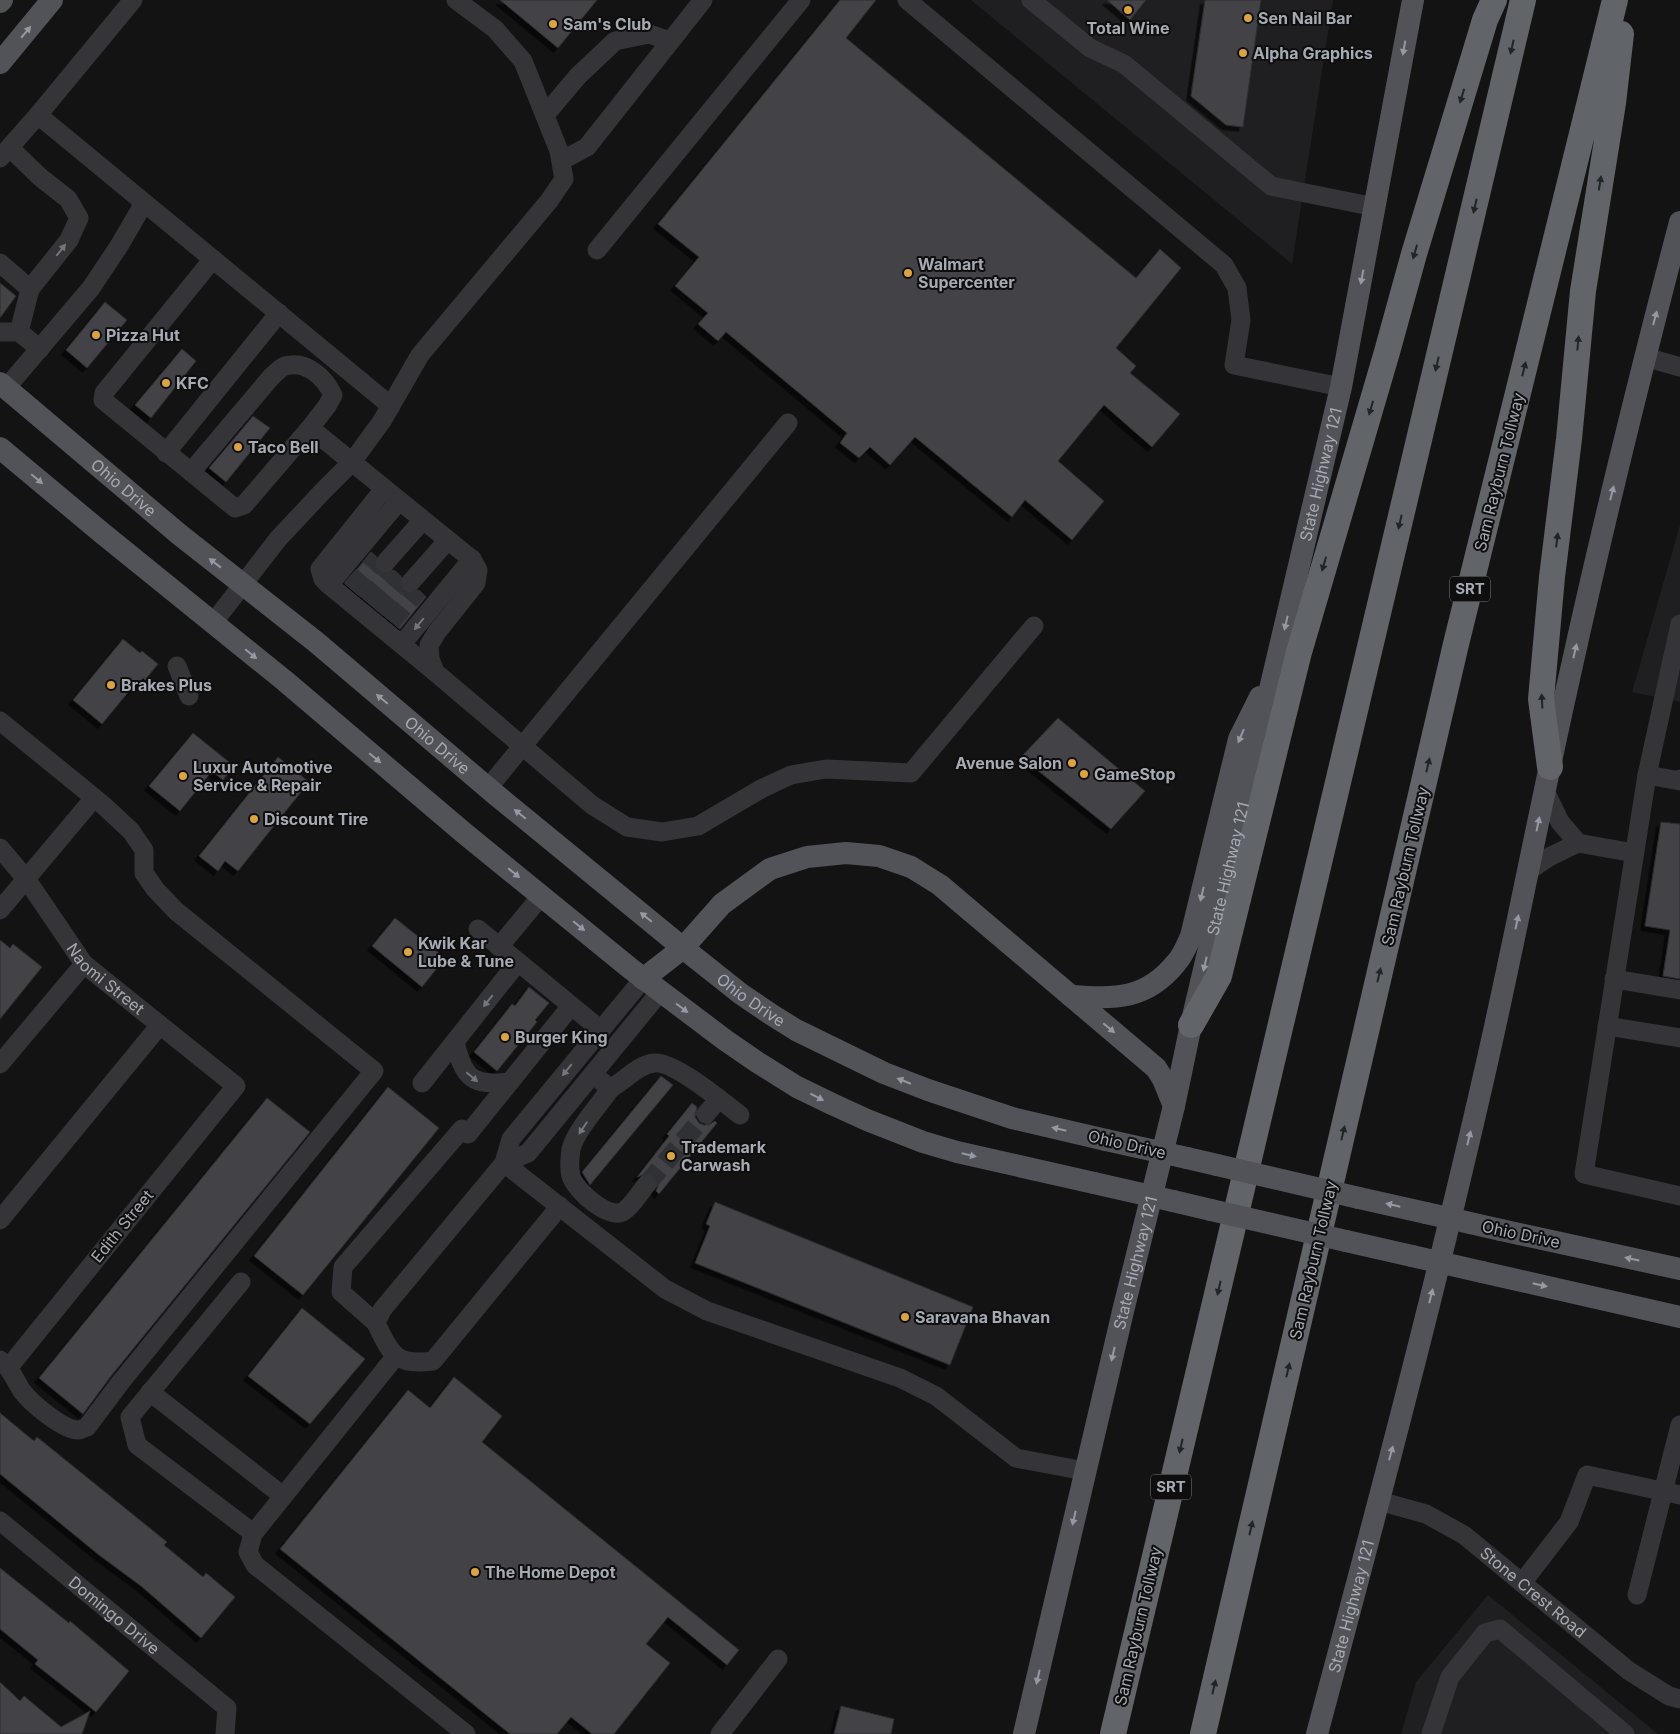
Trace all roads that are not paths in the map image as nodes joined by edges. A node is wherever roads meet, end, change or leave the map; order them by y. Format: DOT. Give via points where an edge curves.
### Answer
graph roads {
  1 [pos="52,0"];
  2 [pos="133,0"];
  3 [pos="456,0"];
  4 [pos="703,0"];
  5 [pos="800,0"];
  6 [pos="908,0"];
  7 [pos="1031,0"];
  8 [pos="1413,0"];
  9 [pos="1494,0"];
  10 [pos="1523,0"];
  11 [pos="1615,0"];
  12 [pos="1624,0"];
  13 [pos="670,41"];
  14 [pos="0,63"];
  15 [pos="38,115"];
  16 [pos="545,115"];
  17 [pos="5,153"];
  18 [pos="561,161"];
  19 [pos="144,203"];
  20 [pos="1375,207"];
  21 [pos="1680,222"];
  22 [pos="597,250"];
  23 [pos="213,259"];
  24 [pos="0,263"];
  25 [pos="30,289"];
  26 [pos="279,313"];
  27 [pos="0,332"];
  28 [pos="19,332"];
  29 [pos="40,349"];
  30 [pos="1645,357"];
  31 [pos="1680,367"];
  32 [pos="3,386"];
  33 [pos="1341,387"];
  34 [pos="391,406"];
  35 [pos="788,423"];
  36 [pos="310,428"];
  37 [pos="0,448"];
  38 [pos="166,453"];
  39 [pos="352,462"];
  40 [pos="191,472"];
  41 [pos="384,489"];
  42 [pos="411,514"];
  43 [pos="455,550"];
  44 [pos="398,574"];
  45 [pos="242,584"];
  46 [pos="367,610"];
  47 [pos="213,623"];
  48 [pos="1680,624"];
  49 [pos="1034,626"];
  50 [pos="1277,661"];
  51 [pos="177,666"];
  52 [pos="435,672"];
  53 [pos="1674,679"];
  54 [pos="189,696"];
  55 [pos="0,721"];
  56 [pos="523,745"];
  57 [pos="1647,775"];
  58 [pos="1548,779"];
  59 [pos="1680,780"];
  60 [pos="488,788"];
  61 [pos="94,798"];
  62 [pos="1578,843"];
  63 [pos="0,848"];
  64 [pos="1634,854"];
  65 [pos="1528,871"];
  66 [pos="27,880"];
  67 [pos="542,896"];
  68 [pos="0,910"];
  69 [pos="478,930"];
  70 [pos="499,947"];
  71 [pos="683,948"];
  72 [pos="518,962"];
  73 [pos="84,964"];
  74 [pos="1614,979"];
  75 [pos="651,985"];
  76 [pos="1680,990"];
  77 [pos="1072,996"];
  78 [pos="571,1006"];
  79 [pos="160,1024"];
  80 [pos="1191,1025"];
  81 [pos="1607,1026"];
  82 [pos="600,1030"];
  83 [pos="1680,1038"];
  84 [pos="454,1042"];
  85 [pos="0,1064"];
  86 [pos="592,1074"];
  87 [pos="510,1082"];
  88 [pos="422,1084"];
  89 [pos="236,1086"];
  90 [pos="610,1088"];
  91 [pos="719,1099"];
  92 [pos="1174,1106"];
  93 [pos="706,1114"];
  94 [pos="740,1115"];
  95 [pos="504,1163"];
  96 [pos="647,1184"];
  97 [pos="1680,1196"];
  98 [pos="560,1206"];
  99 [pos="0,1220"];
  100 [pos="1680,1269"];
  101 [pos="241,1282"];
  102 [pos="1680,1317"];
  103 [pos="376,1323"];
  104 [pos="395,1356"];
  105 [pos="4,1363"];
  106 [pos="150,1392"];
  107 [pos="1680,1425"];
  108 [pos="1085,1471"];
  109 [pos="1672,1494"];
  110 [pos="283,1496"];
  111 [pos="1379,1501"];
  112 [pos="0,1522"];
  113 [pos="253,1534"];
  114 [pos="1522,1584"];
  115 [pos="1637,1595"];
  116 [pos="778,1659"];
  117 [pos="1680,1699"];
  118 [pos="225,1734"];
  119 [pos="466,1734"];
  120 [pos="720,1734"];
  121 [pos="1024,1734"];
  122 [pos="1113,1734"];
  123 [pos="1203,1734"];
  124 [pos="1317,1734"];
  125 [pos="1432,1734"];
  126 [pos="1625,1734"];
  14 -- 1 [label="main road, one-way"];
  2 -- 15 [label="street"];
  3 -- 16 [label="street" via="495,29 523,61"];
  4 -- 13 [label="street"];
  5 -- 22 [label="street"];
  6 -- 33 [label="street" via="1224,265 1237,288 1241,320 1234,365"];
  7 -- 20 [label="street" via="1090,48 1124,64 1271,186"];
  8 -- 20 [label="main road, State Highway 121, one-way"];
  9 -- 80 [label="highway, one-way" via="1485,20 1414,254 1299,652 1220,976"];
  10 -- 122 [label="highway, Sam Rayburn Tollway / SRT, one-way"];
  123 -- 11 [label="highway, Sam Rayburn Tollway / SRT, one-way" via="1456,644"];
  58 -- 12 [label="highway, one-way" via="1541,700 1552,577 1583,291 1613,103"];
  13 -- 16 [label="street" via="649,34 615,41 578,76"];
  13 -- 18 [label="street" via="586,147"];
  15 -- 17 [label="street"];
  15 -- 19 [label="street"];
  16 -- 18 [label="street"];
  25 -- 17 [label="street, one-way" via="69,240 79,218 68,199"];
  18 -- 34 [label="street" via="564,179 549,201 420,355"];
  19 -- 23 [label="street"];
  19 -- 29 [label="street" via="91,288"];
  20 -- 33 [label="main road, State Highway 121, one-way"];
  30 -- 21 [label="main road, State Highway 121, one-way"];
  23 -- 26 [label="street"];
  23 -- 38 [label="street" via="102,397"];
  24 -- 25 [label="street"];
  25 -- 28 [label="street"];
  26 -- 34 [label="street"];
  26 -- 38 [label="street"];
  27 -- 28 [label="street"];
  28 -- 29 [label="street"];
  29 -- 32 [label="street"];
  30 -- 31 [label="street"];
  58 -- 30 [label="main road, State Highway 121, one-way" via="1588,592"];
  45 -- 32 [label="main road, Ohio Drive, one-way"];
  33 -- 50 [label="main road, State Highway 121, one-way"];
  34 -- 39 [label="street"];
  35 -- 56 [label="street"];
  36 -- 39 [label="street"];
  36 -- 40 [label="street" via="244,505 235,508"];
  36 -- 40 [label="street" via="333,395 316,373 302,366 284,366"];
  37 -- 47 [label="main road, one-way"];
  38 -- 40 [label="street"];
  39 -- 41 [label="street"];
  39 -- 45 [label="street" via="278,539"];
  41 -- 42 [label="street"];
  41 -- 46 [label="street" via="320,569 323,579"];
  42 -- 43 [label="street"];
  42 -- 44 [label="street"];
  42 -- 46 [label="street"];
  43 -- 44 [label="street"];
  43 -- 44 [label="street"];
  43 -- 46 [label="street, one-way"];
  43 -- 52 [label="street" via="478,570 476,583 429,645"];
  45 -- 47 [label="street"];
  60 -- 45 [label="main road, Ohio Drive, one-way" via="316,642"];
  46 -- 52 [label="street"];
  47 -- 67 [label="main road, one-way"];
  48 -- 53 [label="street"];
  49 -- 56 [label="street" via="911,773 826,769 791,775 698,826 662,832 627,827 592,805"];
  50 -- 77 [label="main road, one-way" via="1239,740 1191,936 1177,963 1155,984 1134,995 1107,998"];
  50 -- 80 [label="main road, State Highway 121, one-way"];
  51 -- 54 [label="street"];
  52 -- 56 [label="street"];
  53 -- 57 [label="street"];
  55 -- 61 [label="street"];
  56 -- 60 [label="street"];
  57 -- 59 [label="street"];
  57 -- 64 [label="street"];
  58 -- 62 [label="street" via="1560,822"];
  65 -- 58 [label="main road, State Highway 121, one-way"];
  71 -- 60 [label="main road, Ohio Drive, one-way"];
  61 -- 66 [label="street"];
  61 -- 105 [label="street" via="131,831 144,850 144,873 155,890 176,911 374,1071 87,1427 79,1430 69,1428 36,1405 22,1391"];
  62 -- 64 [label="street"];
  62 -- 65 [label="street"];
  63 -- 66 [label="street, Naomi Street"];
  64 -- 74 [label="street"];
  111 -- 65 [label="main road, State Highway 121, one-way" via="1486,1068"];
  66 -- 68 [label="street"];
  66 -- 73 [label="street, Naomi Street"];
  67 -- 70 [label="street"];
  67 -- 75 [label="main road, one-way"];
  69 -- 70 [label="street"];
  70 -- 72 [label="street"];
  71 -- 75 [label="main road"];
  71 -- 77 [label="main road" via="722,904 770,870 807,857 846,853 879,856 911,867 940,885"];
  100 -- 71 [label="main road, Ohio Drive, one-way, bridge" via="1012,1118 884,1073 796,1030 742,994"];
  72 -- 78 [label="street"];
  72 -- 84 [label="street, one-way"];
  73 -- 79 [label="street, Naomi Street"];
  73 -- 85 [label="street"];
  74 -- 76 [label="street"];
  74 -- 81 [label="street"];
  75 -- 82 [label="street"];
  75 -- 86 [label="street"];
  75 -- 102 [label="main road, one-way, bridge" via="725,1040 797,1086 867,1120 923,1142"];
  77 -- 92 [label="main road, one-way" via="1156,1068"];
  78 -- 82 [label="street"];
  78 -- 87 [label="street"];
  79 -- 89 [label="street, Naomi Street"];
  79 -- 99 [label="street"];
  80 -- 92 [label="main road, State Highway 121"];
  81 -- 83 [label="street"];
  81 -- 97 [label="street" via="1584,1174"];
  82 -- 95 [label="street, one-way" via="511,1139"];
  84 -- 87 [label="street, one-way" via="464,1069 475,1081 492,1084"];
  84 -- 88 [label="street"];
  86 -- 90 [label="street"];
  86 -- 95 [label="street" via="528,1153"];
  87 -- 103 [label="street" via="343,1267 341,1292"];
  89 -- 105 [label="street, Edith Street"];
  90 -- 91 [label="street" via="640,1067 656,1062 675,1069"];
  90 -- 96 [label="street, one-way" via="571,1148 571,1177 596,1205 613,1213 624,1211"];
  91 -- 93 [label="street"];
  91 -- 94 [label="street"];
  92 -- 108 [label="main road, State Highway 121, one-way"];
  95 -- 98 [label="street"];
  95 -- 103 [label="street" via="382,1310"];
  98 -- 104 [label="street" via="432,1361 418,1363"];
  98 -- 108 [label="street" via="665,1289 707,1311 900,1378 936,1396 1016,1458"];
  101 -- 106 [label="street"];
  103 -- 104 [label="street"];
  104 -- 110 [label="street"];
  106 -- 110 [label="street"];
  106 -- 113 [label="street" via="130,1417 137,1446"];
  107 -- 109 [label="street"];
  108 -- 121 [label="main road, State Highway 121, one-way"];
  109 -- 114 [label="street" via="1587,1475 1569,1522"];
  109 -- 115 [label="street"];
  110 -- 113 [label="street"];
  111 -- 114 [label="street, Stone Crest Road" via="1426,1514 1442,1522"];
  111 -- 124 [label="main road, State Highway 121"];
  112 -- 118 [label="street, Domingo Drive" via="227,1708"];
  113 -- 119 [label="street" via="248,1552 256,1564"];
  114 -- 117 [label="street, Stone Crest Road" via="1628,1671 1669,1696"];
  116 -- 120 [label="street"];
  125 -- 126 [label="street" via="1450,1677 1485,1633 1500,1629"];
}
